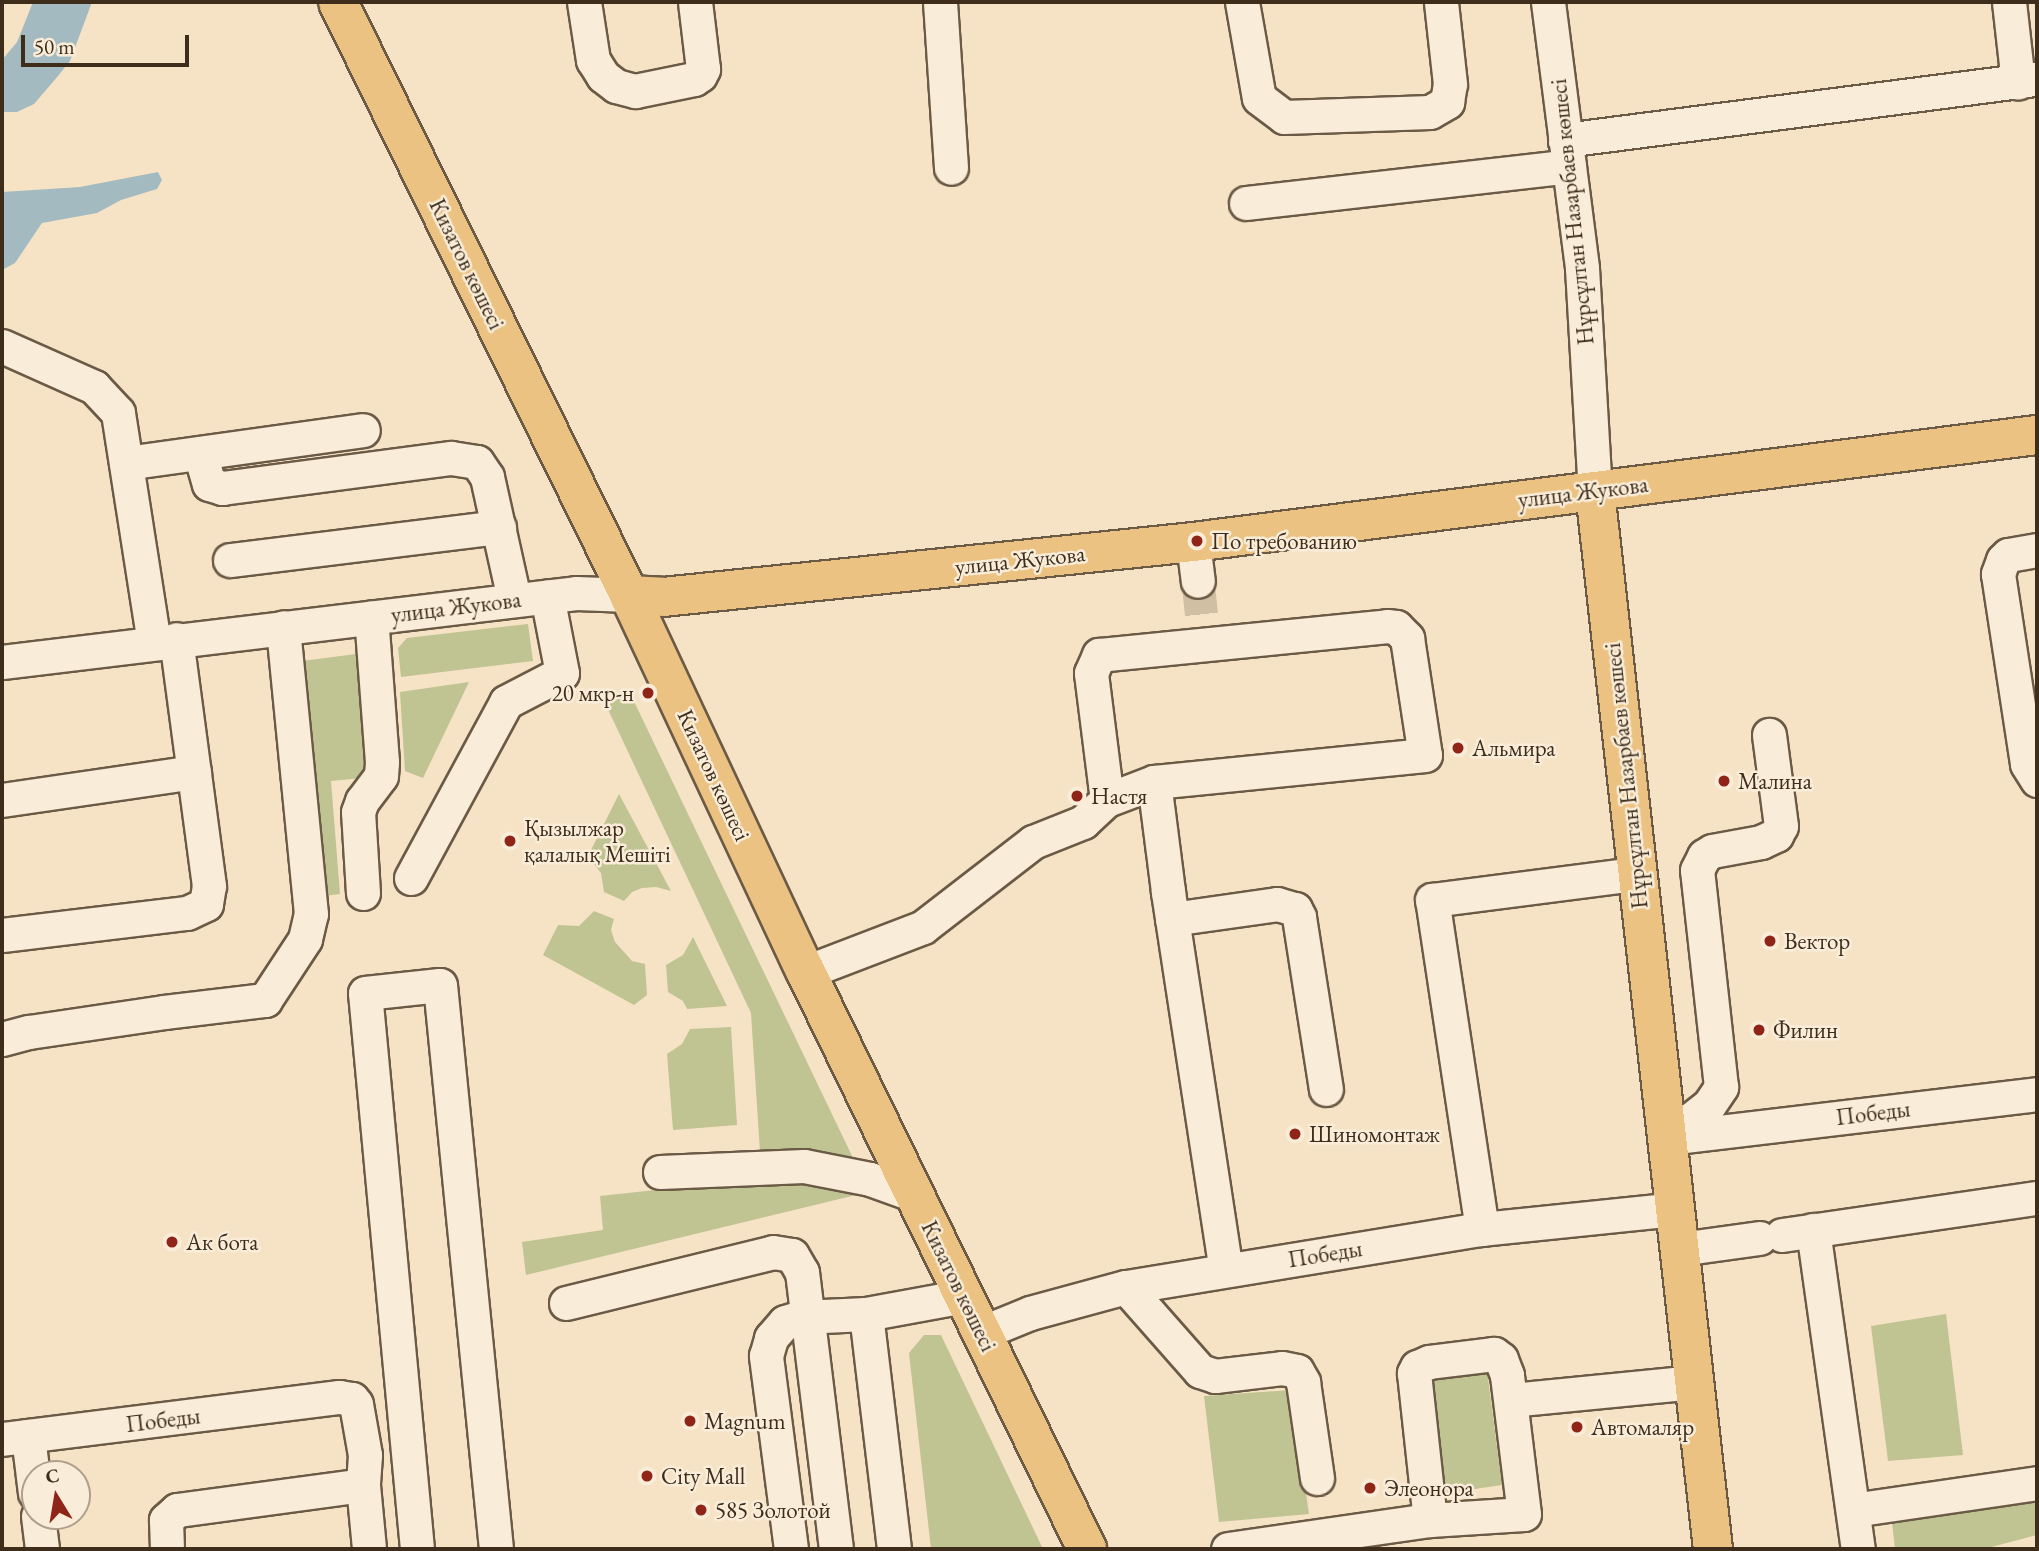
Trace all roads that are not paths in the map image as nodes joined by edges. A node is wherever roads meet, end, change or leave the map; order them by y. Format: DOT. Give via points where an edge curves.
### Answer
graph roads {
  1 [pos="338,2"];
  2 [pos="584,2"];
  3 [pos="695,2"];
  4 [pos="940,2"];
  5 [pos="1242,2"];
  6 [pos="1441,2"];
  7 [pos="1548,2"];
  8 [pos="2009,2"];
  9 [pos="2028,81"];
  10 [pos="1567,153"];
  11 [pos="951,168"];
  12 [pos="1247,204"];
  13 [pos="2,346"];
  14 [pos="363,430"];
  15 [pos="2037,435"];
  16 [pos="200,453"];
  17 [pos="126,463"];
  18 [pos="1595,491"];
  19 [pos="499,527"];
  20 [pos="1193,542"];
  21 [pos="2037,550"];
  22 [pos="230,559"];
  23 [pos="1198,580"];
  24 [pos="547,596"];
  25 [pos="629,596"];
  26 [pos="514,599"];
  27 [pos="371,617"];
  28 [pos="283,627"];
  29 [pos="165,640"];
  30 [pos="2,662"];
  31 [pos="1769,735"];
  32 [pos="194,772"];
  33 [pos="2037,780"];
  34 [pos="1154,782"];
  35 [pos="2,800"];
  36 [pos="1107,800"];
  37 [pos="1636,874"];
  38 [pos="411,878"];
  39 [pos="363,893"];
  40 [pos="1172,919"];
  41 [pos="2,935"];
  42 [pos="806,972"];
  43 [pos="2,1039"];
  44 [pos="1326,1089"];
  45 [pos="2037,1094"];
  46 [pos="1667,1138"];
  47 [pos="660,1172"];
  48 [pos="915,1195"];
  49 [pos="2037,1198"];
  50 [pos="1675,1209"];
  51 [pos="1482,1229"];
  52 [pos="1785,1234"];
  53 [pos="1680,1249"];
  54 [pos="1226,1270"];
  55 [pos="1126,1287"];
  56 [pos="964,1296"];
  57 [pos="566,1303"];
  58 [pos="866,1314"];
  59 [pos="808,1318"];
  60 [pos="981,1333"];
  61 [pos="1692,1382"];
  62 [pos="1511,1400"];
  63 [pos="15,1437"];
  64 [pos="23,1460"];
  65 [pos="1317,1478"];
  66 [pos="2037,1483"];
  67 [pos="363,1485"];
  68 [pos="1853,1510"];
  69 [pos="1430,1520"];
  70 [pos="40,1530"];
  71 [pos="42,1549"];
  72 [pos="167,1549"];
  73 [pos="369,1549"];
  74 [pos="417,1549"];
  75 [pos="496,1549"];
  76 [pos="792,1549"];
  77 [pos="836,1549"];
  78 [pos="894,1549"];
  79 [pos="1087,1549"];
  80 [pos="1228,1549"];
  81 [pos="1713,1549"];
  82 [pos="1858,1549"];
  1 -- 25 [label="main road, Кизатов көшесі"];
  2 -- 3 [label="street" via="593,60 616,86 635,90 700,75"];
  4 -- 11 [label="street"];
  5 -- 6 [label="street" via="1259,98 1283,117 1430,112 1447,102 1450,84"];
  7 -- 10 [label="street, Нұрсұлтан Назарбаев көшесі"];
  8 -- 9 [label="street"];
  9 -- 10 [label="street"];
  10 -- 12 [label="street"];
  10 -- 18 [label="street, Нұрсұлтан Назарбаев көшесі" via="1582,268"];
  13 -- 17 [label="street" via="94,387 118,413"];
  14 -- 16 [label="street"];
  15 -- 18 [label="main road, улица Жукова"];
  16 -- 17 [label="street"];
  16 -- 19 [label="street" via="209,484 222,488 451,457 470,459 487,477"];
  17 -- 29 [label="street"];
  18 -- 20 [label="main road, улица Жукова"];
  18 -- 37 [label="main road, Нұрсұлтан Назарбаев көшесі"];
  19 -- 22 [label="street"];
  19 -- 26 [label="street"];
  20 -- 23 [label="street"];
  20 -- 25 [label="main road, улица Жукова" via="671,596"];
  21 -- 33 [label="street" via="2008,555 1998,573 2027,764"];
  24 -- 25 [label="street, улица Жукова"];
  24 -- 26 [label="street, улица Жукова"];
  24 -- 38 [label="street" via="562,673 506,702"];
  25 -- 42 [label="main road, Кизатов көшесі"];
  26 -- 27 [label="street, улица Жукова"];
  27 -- 28 [label="street, улица Жукова"];
  27 -- 39 [label="street" via="382,762 381,776 358,812"];
  28 -- 29 [label="street, улица Жукова"];
  28 -- 43 [label="street" via="310,899 308,931 265,1000 162,998"];
  29 -- 30 [label="street, улица Жукова"];
  29 -- 32 [label="street"];
  31 -- 46 [label="street" via="1781,826 1776,835 1761,842 1712,851 1697,870 1721,1087 1709,1105"];
  32 -- 35 [label="street"];
  32 -- 41 [label="street" via="208,900 195,911 151,926"];
  34 -- 36 [label="street"];
  34 -- 36 [label="street" via="1425,755 1404,632 1396,627 1204,631 1105,653 1095,660 1091,673"];
  34 -- 40 [label="street"];
  36 -- 42 [label="street" via="1083,822 1033,842 923,927"];
  37 -- 46 [label="main road, Нұрсұлтан Назарбаев көшесі"];
  37 -- 51 [label="street" via="1432,900"];
  40 -- 44 [label="street" via="1277,904 1295,909"];
  40 -- 54 [label="street"];
  42 -- 48 [label="main road, Кизатов көшесі"];
  45 -- 46 [label="street, Победы"];
  46 -- 50 [label="main road, Нұрсұлтан Назарбаев көшесі"];
  47 -- 48 [label="street" via="804,1166 870,1179"];
  48 -- 56 [label="main road, Кизатов көшесі"];
  49 -- 52 [label="street"];
  50 -- 51 [label="street, Победы"];
  50 -- 53 [label="main road, Нұрсұлтан Назарбаев көшесі"];
  51 -- 54 [label="street, Победы"];
  52 -- 53 [label="street"];
  52 -- 68 [label="street"];
  53 -- 61 [label="main road, Нұрсұлтан Назарбаев көшесі"];
  54 -- 55 [label="street, Победы"];
  55 -- 60 [label="street, Победы" via="1030,1313"];
  55 -- 65 [label="street" via="1200,1371 1215,1376 1282,1368 1297,1371 1303,1382"];
  56 -- 58 [label="street"];
  56 -- 60 [label="main road, Кизатов көшесі"];
  57 -- 59 [label="street" via="783,1252 798,1262"];
  58 -- 59 [label="street"];
  58 -- 78 [label="street"];
  59 -- 76 [label="street" via="793,1319 777,1328 766,1356"];
  59 -- 77 [label="street"];
  60 -- 79 [label="main road, Кизатов көшесі"];
  61 -- 62 [label="street"];
  61 -- 81 [label="main road, Нұрсұлтан Назарбаев көшесі"];
  62 -- 69 [label="street" via="1524,1514"];
  62 -- 69 [label="street" via="1504,1365 1494,1354 1416,1367"];
  63 -- 64 [label="street"];
  63 -- 67 [label="street, Победы" via="346,1397 356,1404 365,1455"];
  66 -- 68 [label="street"];
  67 -- 72 [label="street" via="177,1510 166,1520"];
  67 -- 73 [label="street"];
  68 -- 82 [label="street"];
  69 -- 80 [label="street"];
  70 -- 71 [label="street"];
  74 -- 75 [label="street" via="365,993 440,985"];
}
